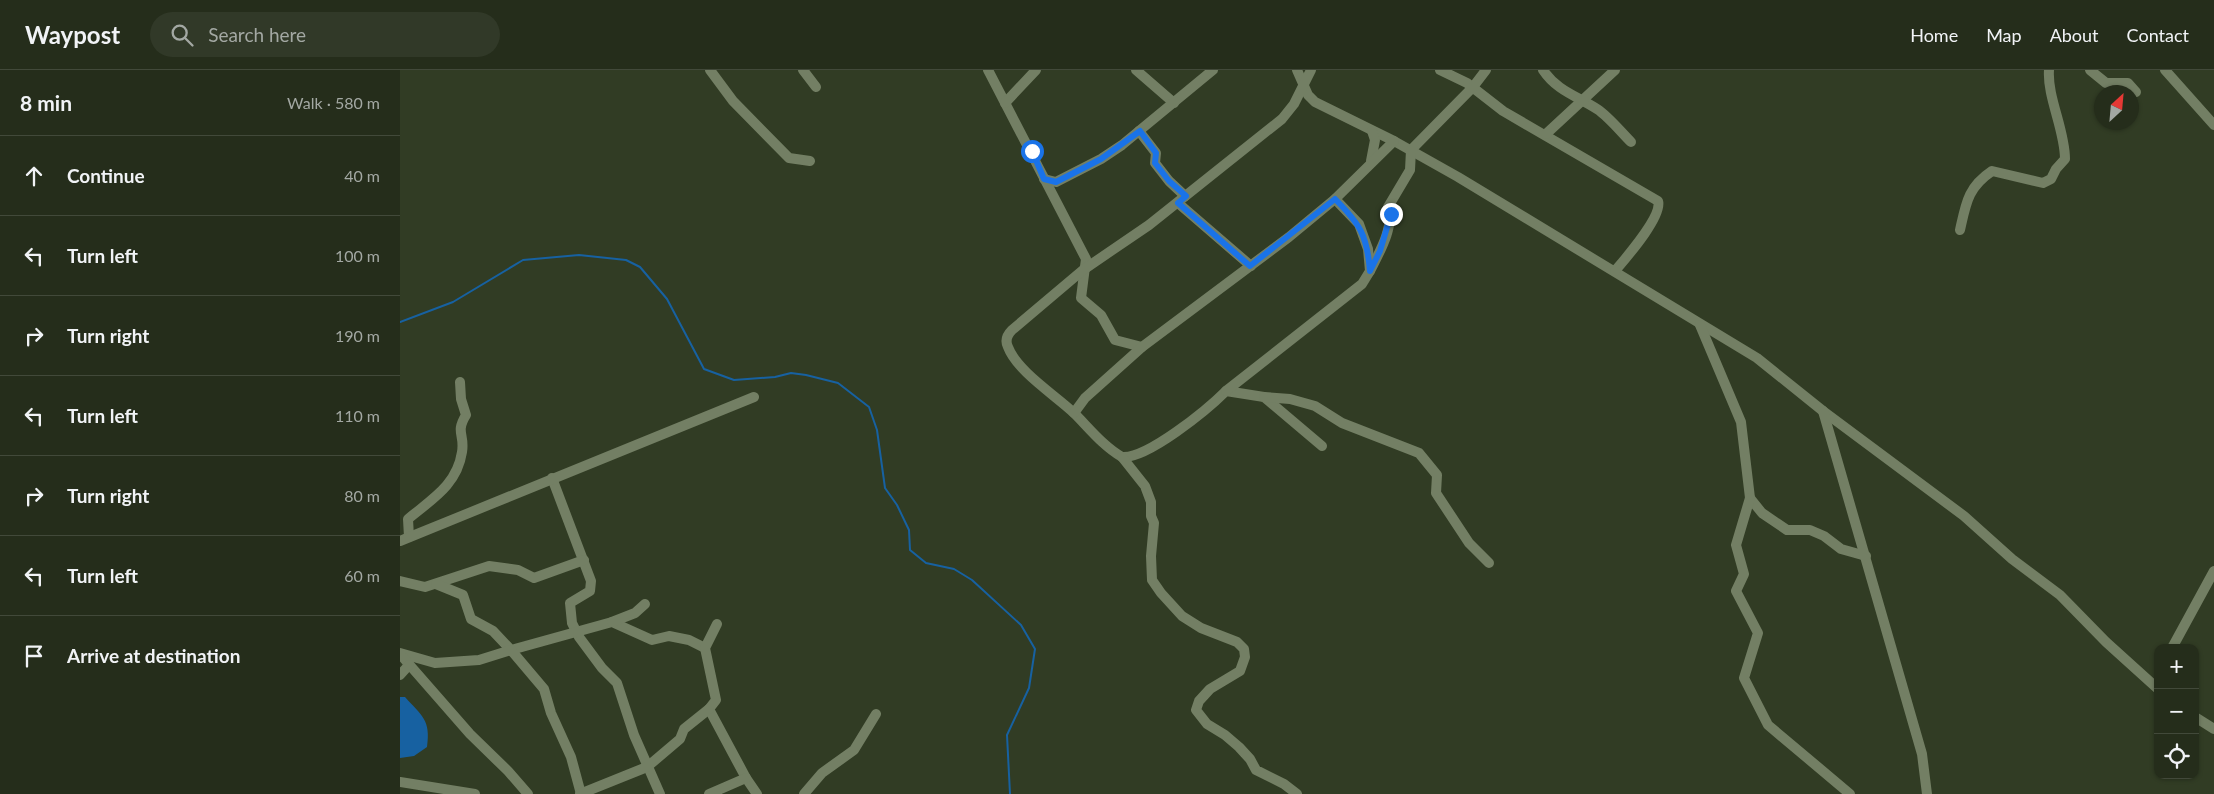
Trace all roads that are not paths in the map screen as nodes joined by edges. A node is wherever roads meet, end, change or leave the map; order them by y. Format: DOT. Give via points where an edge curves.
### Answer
graph roads {
  1 [pos="710,70"];
  2 [pos="803,70"];
  3 [pos="988,70"];
  4 [pos="1036,70"];
  5 [pos="1136,70"];
  6 [pos="1213,70"];
  7 [pos="1297,70"];
  8 [pos="1311,70"];
  9 [pos="1440,70"];
  10 [pos="1486,70"];
  11 [pos="1543,70"];
  12 [pos="1616,70"];
  13 [pos="2049,70"];
  14 [pos="2090,70"];
  15 [pos="2165,70"];
  16 [pos="1303,85"];
  17 [pos="2130,85"];
  18 [pos="816,87"];
  19 [pos="1473,87"];
  20 [pos="1174,102"];
  21 [pos="1582,102"];
  22 [pos="1005,103"];
  23 [pos="2214,125"];
  24 [pos="1140,131"];
  25 [pos="1372,132"];
  26 [pos="1546,134"];
  27 [pos="1394,141"];
  28 [pos="1631,142"];
  29 [pos="1411,150"];
  30 [pos="810,161"];
  31 [pos="1371,162"];
  32 [pos="1044,179"];
  33 [pos="1335,199"];
  34 [pos="1182,200"];
  35 [pos="1960,230"];
  36 [pos="1250,266"];
  37 [pos="1083,270"];
  38 [pos="1370,271"];
  39 [pos="1615,272"];
  40 [pos="1700,325"];
  41 [pos="1142,347"];
  42 [pos="460,382"];
  43 [pos="1226,392"];
  44 [pos="754,397"];
  45 [pos="1264,397"];
  46 [pos="1823,411"];
  47 [pos="1074,413"];
  48 [pos="1322,446"];
  49 [pos="1122,457"];
  50 [pos="552,478"];
  51 [pos="1750,498"];
  52 [pos="405,539"];
  53 [pos="1866,556"];
  54 [pos="584,560"];
  55 [pos="1489,563"];
  56 [pos="2214,570"];
  57 [pos="400,581"];
  58 [pos="436,584"];
  59 [pos="645,604"];
  60 [pos="612,622"];
  61 [pos="717,624"];
  62 [pos="577,632"];
  63 [pos="2174,644"];
  64 [pos="705,648"];
  65 [pos="511,650"];
  66 [pos="400,654"];
  67 [pos="409,665"];
  68 [pos="400,675"];
  69 [pos="2154,685"];
  70 [pos="709,709"];
  71 [pos="876,714"];
  72 [pos="2199,720"];
  73 [pos="2214,729"];
  74 [pos="647,767"];
  75 [pos="746,778"];
  76 [pos="400,782"];
  77 [pos="430,791"];
  78 [pos="475,794"];
  79 [pos="528,794"];
  80 [pos="581,794"];
  81 [pos="660,794"];
  82 [pos="708,794"];
  83 [pos="757,794"];
  84 [pos="804,794"];
  85 [pos="1297,794"];
  86 [pos="1850,794"];
  87 [pos="1927,794"];
  1 -- 30 [label="street" via="733,100 789,158"];
  2 -- 18 [label="street"];
  3 -- 22 [label="street"];
  4 -- 22 [label="street"];
  5 -- 20 [label="street"];
  6 -- 20 [label="street"];
  7 -- 16 [label="street"];
  8 -- 16 [label="street"];
  9 -- 19 [label="street"];
  10 -- 19 [label="street"];
  11 -- 21 [label="street" via="1549,79"];
  12 -- 21 [label="street"];
  13 -- 35 [label="street" via="2065,160 2051,180 2043,183 1992,171 1978,180"];
  14 -- 17 [label="street" via="2106,83"];
  15 -- 23 [label="street"];
  16 -- 25 [label="street" via="1315,102"];
  16 -- 34 [label="street" via="1282,119"];
  19 -- 26 [label="street" via="1503,111"];
  19 -- 29 [label="street"];
  20 -- 24 [label="street"];
  21 -- 26 [label="street"];
  21 -- 28 [label="street" via="1598,109"];
  22 -- 32 [label="street"];
  24 -- 32 [label="street" via="1101,159 1056,182"];
  24 -- 34 [label="street" via="1156,153 1155,163"];
  25 -- 27 [label="street"];
  25 -- 31 [label="street" via="1376,140"];
  26 -- 39 [label="street" via="1658,200 1657,210 1637,245"];
  27 -- 29 [label="street"];
  27 -- 31 [label="street"];
  29 -- 38 [label="street" via="1410,170 1388,207 1391,214 1388,229"];
  29 -- 39 [label="street"];
  31 -- 33 [label="street"];
  32 -- 37 [label="street" via="1086,259"];
  33 -- 36 [label="street"];
  33 -- 38 [label="street" via="1359,224 1368,249"];
  34 -- 36 [label="street"];
  34 -- 37 [label="street"];
  36 -- 41 [label="street"];
  37 -- 41 [label="street" via="1081,298 1101,315 1115,340"];
  37 -- 47 [label="street" via="1012,330 1007,340 1008,348 1021,366"];
  38 -- 43 [label="street" via="1362,284"];
  39 -- 40 [label="street"];
  40 -- 46 [label="street" via="1757,358"];
  40 -- 51 [label="street" via="1741,422"];
  41 -- 47 [label="street" via="1085,398"];
  42 -- 52 [label="street" via="466,415 459,427 462,452 452,481 408,519"];
  43 -- 45 [label="street"];
  43 -- 49 [label="street" via="1151,448 1138,455"];
  44 -- 50 [label="street"];
  45 -- 48 [label="street"];
  45 -- 55 [label="street" via="1290,399 1315,406 1342,423 1419,453 1437,475 1436,492 1469,543"];
  46 -- 53 [label="street"];
  46 -- 69 [label="street" via="1932,491 2060,595"];
  47 -- 49 [label="street" via="1108,448"];
  49 -- 85 [label="street" via="1145,486 1151,502 1150,516 1154,523 1152,580 1182,616 1201,628 1237,642 1244,649 1240,670 1210,689 1196,710 1207,724 1239,746 1256,770"];
  50 -- 52 [label="street"];
  50 -- 54 [label="street"];
  51 -- 53 [label="street" via="1762,514 1787,530 1810,530 1841,549"];
  51 -- 86 [label="street" via="1736,545 1744,574 1736,591 1758,633 1744,678 1768,725"];
  53 -- 87 [label="street" via="1922,754"];
  54 -- 58 [label="street" via="534,578 518,570 489,566"];
  54 -- 62 [label="street" via="591,581 590,591 570,603 572,623"];
  56 -- 63 [label="street"];
  57 -- 58 [label="street" via="425,587"];
  58 -- 65 [label="street" via="463,594 471,619 492,631"];
  59 -- 60 [label="street" via="636,613"];
  60 -- 62 [label="street"];
  60 -- 64 [label="street" via="652,640 669,636 689,640"];
  61 -- 64 [label="street"];
  62 -- 65 [label="street"];
  62 -- 74 [label="street" via="602,668 617,683"];
  64 -- 70 [label="street" via="716,700"];
  65 -- 66 [label="street" via="480,660 434,663"];
  65 -- 80 [label="street" via="544,688"];
  66 -- 67 [label="street"];
  67 -- 68 [label="street"];
  67 -- 79 [label="street"];
  70 -- 74 [label="street"];
  70 -- 75 [label="street"];
  71 -- 84 [label="street" via="854,750 822,773"];
  72 -- 73 [label="street"];
  74 -- 80 [label="street"];
  74 -- 81 [label="street"];
  75 -- 82 [label="street"];
  75 -- 83 [label="street"];
  76 -- 77 [label="street"];
  77 -- 78 [label="street"];
}
